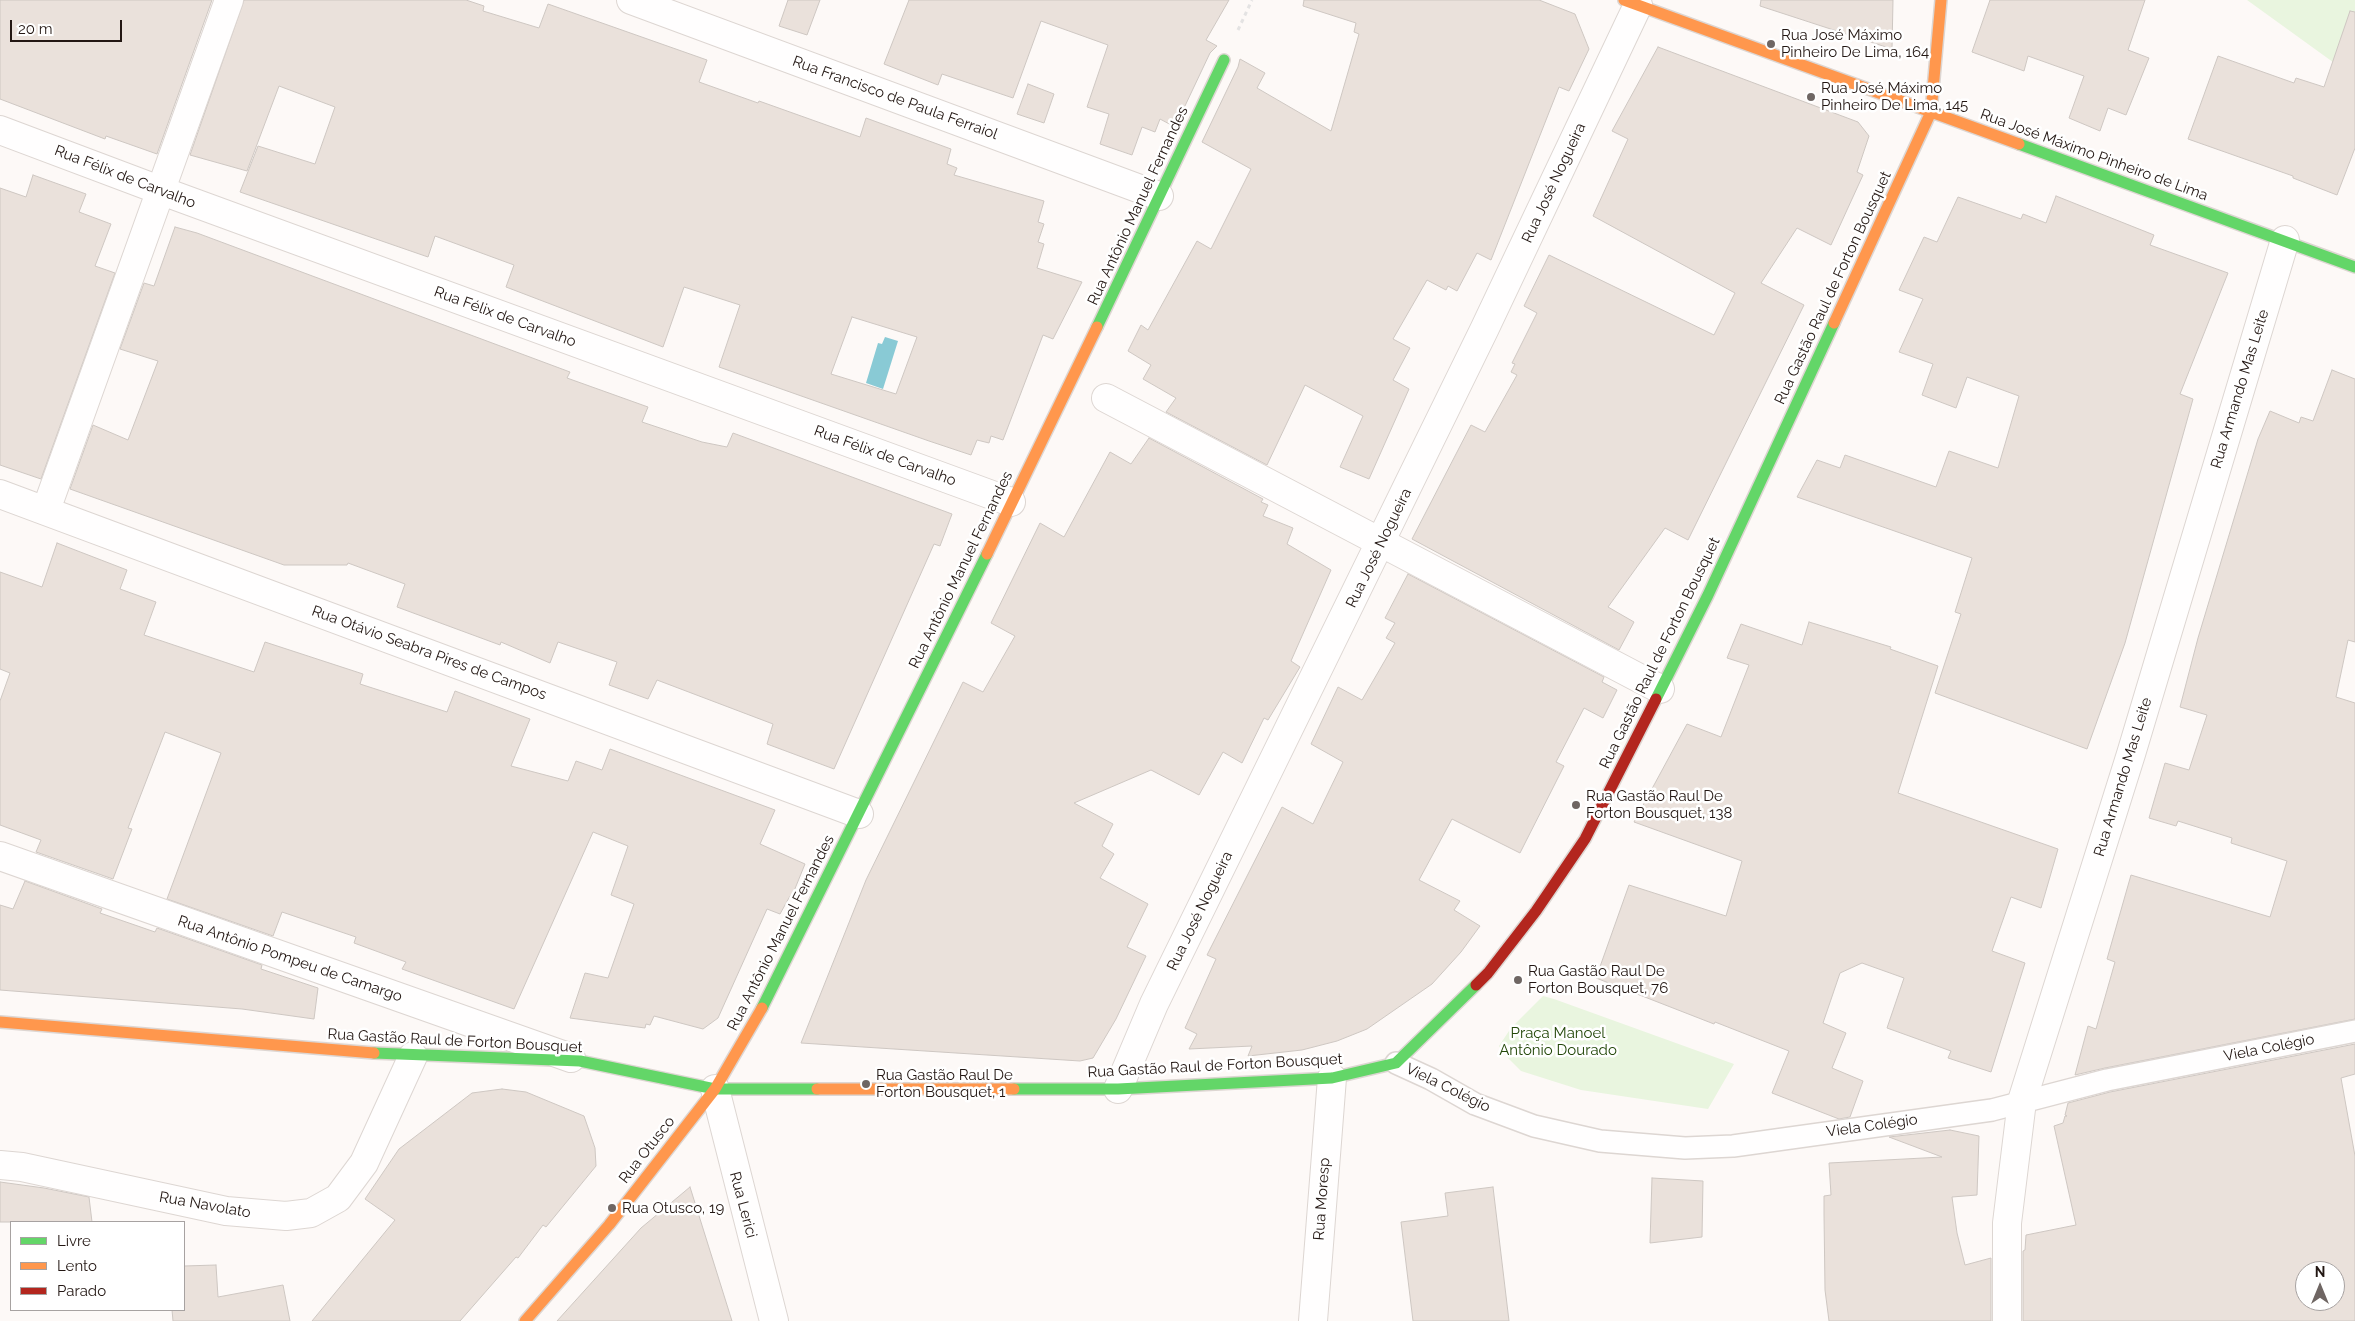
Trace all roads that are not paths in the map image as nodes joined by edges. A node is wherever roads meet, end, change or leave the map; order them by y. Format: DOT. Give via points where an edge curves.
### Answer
graph roads {
  1 [pos="229,0"];
  2 [pos="632,0"];
  3 [pos="1942,0"];
  4 [pos="1631,2"];
  5 [pos="1224,60"];
  6 [pos="1931,112"];
  7 [pos="0,130"];
  8 [pos="162,191"];
  9 [pos="1159,196"];
  10 [pos="2285,240"];
  11 [pos="2355,267"];
  12 [pos="1106,398"];
  13 [pos="0,494"];
  14 [pos="1011,502"];
  15 [pos="46,510"];
  16 [pos="1381,543"];
  17 [pos="1660,688"];
  18 [pos="859,814"];
  19 [pos="0,856"];
  20 [pos="0,1022"];
  21 [pos="2355,1031"];
  22 [pos="413,1056"];
  23 [pos="580,1061"];
  24 [pos="1396,1062"];
  25 [pos="1332,1078"];
  26 [pos="715,1089"];
  27 [pos="1118,1090"];
  28 [pos="2022,1101"];
  29 [pos="0,1164"];
  30 [pos="525,1321"];
  31 [pos="774,1321"];
  32 [pos="1313,1321"];
  33 [pos="2006,1321"];
  1 -- 8 [label="street"];
  2 -- 9 [label="street, Rua Francisco de Paula Ferraiol"];
  3 -- 6 [label="street, Rua Gastão Raul de Forton Bousquet"];
  4 -- 6 [label="street, Rua José Máximo Pinheiro de Lima"];
  4 -- 16 [label="street, Rua José Nogueira" via="1484,330"];
  5 -- 9 [label="street, Rua Antônio Manuel Fernandes"];
  6 -- 10 [label="street, Rua José Máximo Pinheiro de Lima"];
  6 -- 17 [label="street, Rua Gastão Raul de Forton Bousquet" via="1708,595"];
  7 -- 8 [label="street, Rua Félix de Carvalho"];
  8 -- 14 [label="street, Rua Félix de Carvalho"];
  8 -- 15 [label="street"];
  9 -- 14 [label="street, Rua Antônio Manuel Fernandes"];
  10 -- 11 [label="street, Rua José Máximo Pinheiro de Lima"];
  10 -- 28 [label="street, Rua Armando Mas Leite" via="2131,754"];
  12 -- 16 [label="street"];
  13 -- 15 [label="street, Rua Otávio Seabra Pires de Campos"];
  14 -- 18 [label="street, Rua Antônio Manuel Fernandes"];
  15 -- 18 [label="street, Rua Otávio Seabra Pires de Campos"];
  16 -- 17 [label="street"];
  16 -- 27 [label="street, Rua José Nogueira" via="1154,1004"];
  17 -- 24 [label="street, Rua Gastão Raul de Forton Bousquet" via="1585,839 1536,911 1488,973"];
  18 -- 26 [label="street, Rua Antônio Manuel Fernandes" via="772,991"];
  19 -- 23 [label="street, Rua Antônio Pompeu de Camargo"];
  20 -- 22 [label="street, Rua Gastão Raul de Forton Bousquet"];
  21 -- 28 [label="lane, Viela Colégio" via="2107,1080"];
  22 -- 23 [label="street, Rua Gastão Raul de Forton Bousquet"];
  22 -- 29 [label="street, Rua Navolato" via="364,1163 338,1198 311,1213 277,1216 226,1211"];
  23 -- 26 [label="street, Rua Gastão Raul de Forton Bousquet"];
  24 -- 25 [label="street, Rua Gastão Raul de Forton Bousquet"];
  24 -- 28 [label="lane, Viela Colégio" via="1475,1104 1534,1126 1600,1141 1685,1148 1733,1146 1992,1110"];
  25 -- 27 [label="street, Rua Gastão Raul de Forton Bousquet"];
  25 -- 32 [label="street, Rua Moresp"];
  26 -- 27 [label="street, Rua Gastão Raul de Forton Bousquet"];
  26 -- 30 [label="street, Rua Otusco" via="609,1224"];
  26 -- 31 [label="street, Rua Lerici"];
  28 -- 33 [label="street, Rua Armando Mas Leite" via="2008,1223"];
}
